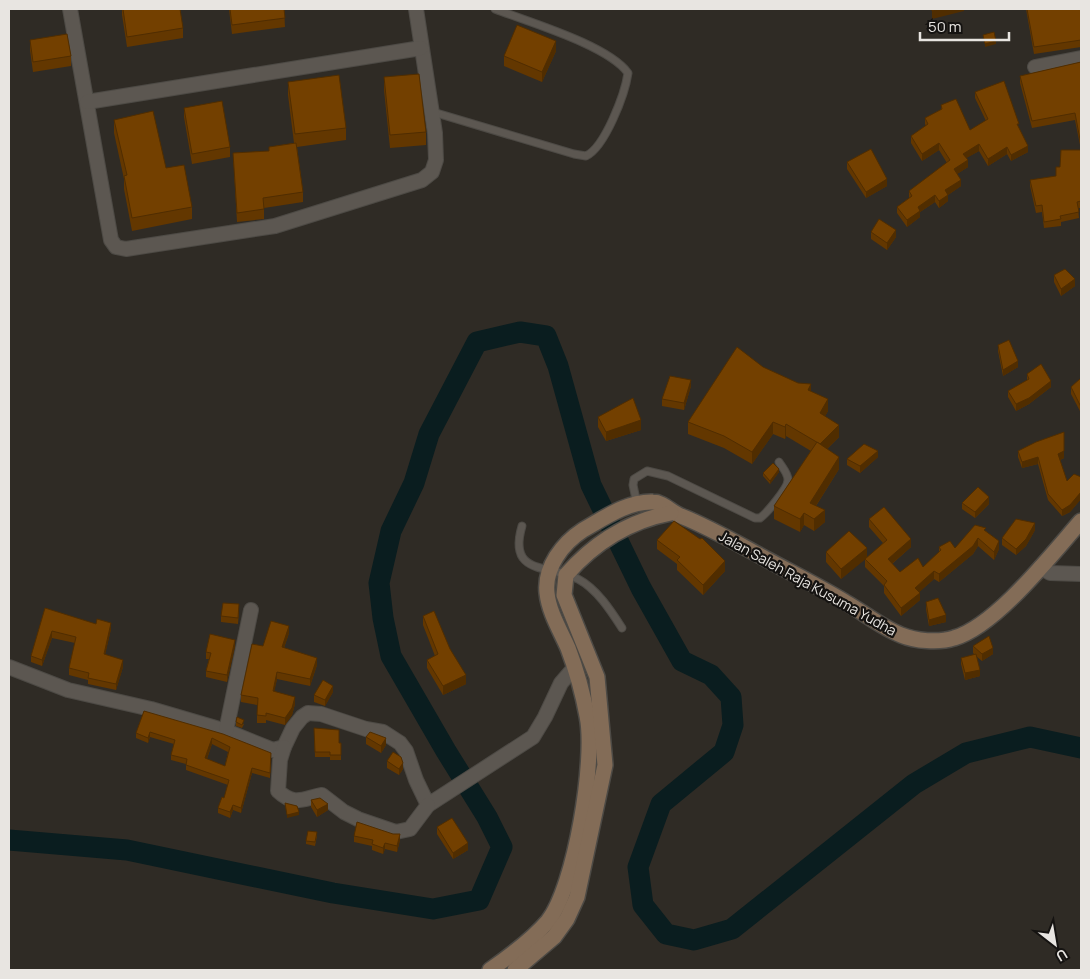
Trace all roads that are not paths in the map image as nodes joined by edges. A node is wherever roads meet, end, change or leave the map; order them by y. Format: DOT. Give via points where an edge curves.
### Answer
graph roads {
  1 [pos="70,9"];
  2 [pos="416,9"];
  3 [pos="494,9"];
  4 [pos="421,48"];
  5 [pos="1081,58"];
  6 [pos="1035,67"];
  7 [pos="88,102"];
  8 [pos="434,112"];
  9 [pos="779,462"];
  10 [pos="637,504"];
  11 [pos="671,513"];
  12 [pos="1081,521"];
  13 [pos="522,526"];
  14 [pos="1040,567"];
  15 [pos="549,571"];
  16 [pos="1081,574"];
  17 [pos="566,575"];
  18 [pos="251,610"];
  19 [pos="622,628"];
  20 [pos="9,667"];
  21 [pos="574,668"];
  22 [pos="226,731"];
  23 [pos="284,747"];
  24 [pos="428,804"];
  25 [pos="490,970"];
  26 [pos="515,970"];
  1 -- 7 [label="street"];
  2 -- 4 [label="street"];
  3 -- 8 [label="lane" via="581,42 621,63 628,73 626,87 598,148 586,156 574,154"];
  4 -- 7 [label="street"];
  4 -- 8 [label="street"];
  5 -- 6 [label="street"];
  7 -- 8 [label="street" via="111,240 116,247 126,249 275,226 422,180 432,172 436,160"];
  9 -- 10 [label="lane" via="788,480 786,488 760,518 668,476 647,471 634,479"];
  10 -- 11 [label="street, Jalan Saleh Raja Kusuma Yudha" via="660,503"];
  10 -- 15 [label="street, Jalan Saleh Raja Kusuma Yudha" via="621,509 580,533 559,552"];
  11 -- 14 [label="street, Jalan Saleh Raja Kusuma Yudha" via="722,536 902,635 929,640 954,638 977,626"];
  11 -- 17 [label="street" via="624,528 592,548"];
  12 -- 14 [label="street, Jalan Saleh Raja Kusuma Yudha"];
  13 -- 15 [label="lane" via="518,539 521,555 535,568"];
  14 -- 16 [label="street" via="1050,573"];
  15 -- 17 [label="lane"];
  15 -- 21 [label="street, Jalan Saleh Raja Kusuma Yudha" via="547,594"];
  17 -- 19 [label="lane" via="579,579 610,607"];
  17 -- 26 [label="street" via="564,595 597,677 605,765 577,897 554,936"];
  18 -- 22 [label="street"];
  20 -- 22 [label="street" via="68,690"];
  21 -- 24 [label="street" via="561,683 533,737"];
  21 -- 25 [label="street, Jalan Saleh Raja Kusuma Yudha" via="588,718 590,743 570,875 560,902 547,921"];
  22 -- 23 [label="street" via="273,750"];
  23 -- 24 [label="street" via="293,728 308,713 383,732 400,743 406,752"];
  23 -- 24 [label="street" via="278,791 286,796 302,802 325,796 351,816 396,832 410,829"];
}
